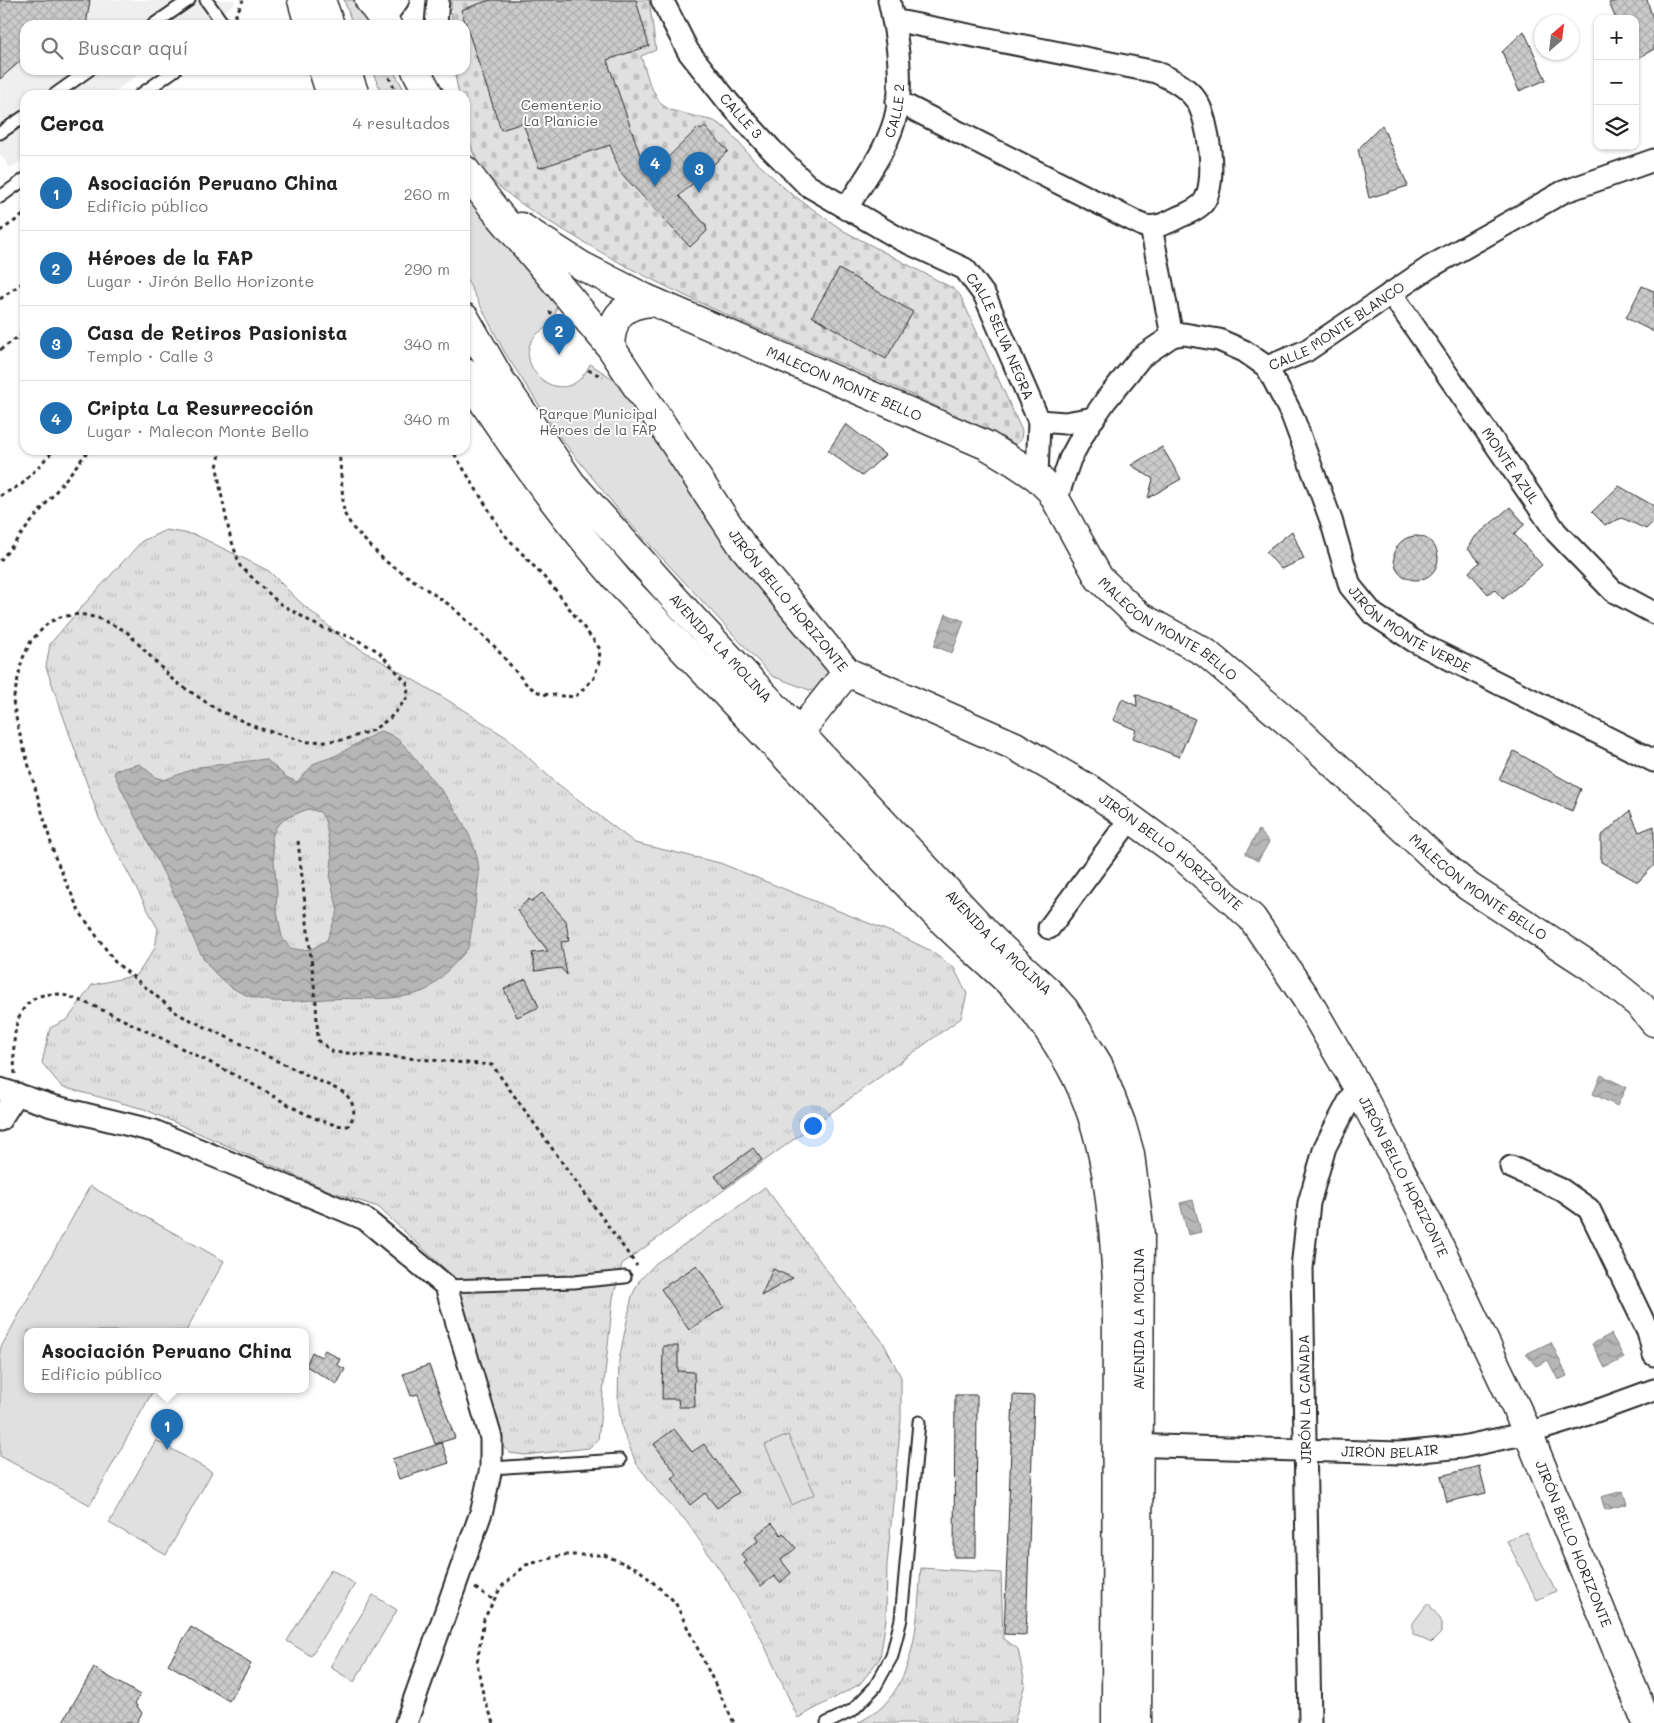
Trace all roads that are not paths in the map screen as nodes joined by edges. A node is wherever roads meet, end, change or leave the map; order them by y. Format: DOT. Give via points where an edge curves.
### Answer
graph roads {
  1 [pos="189,0"];
  2 [pos="206,0"];
  3 [pos="302,0"];
  4 [pos="321,0"];
  5 [pos="438,0"];
  6 [pos="662,0"];
  7 [pos="891,10"];
  8 [pos="160,20"];
  9 [pos="220,20"];
  10 [pos="308,20"];
  11 [pos="328,20"];
  12 [pos="436,20"];
  13 [pos="83,75"];
  14 [pos="168,75"];
  15 [pos="325,75"];
  16 [pos="348,75"];
  17 [pos="419,75"];
  18 [pos="431,75"];
  19 [pos="61,90"];
  20 [pos="147,90"];
  21 [pos="329,90"];
  22 [pos="354,90"];
  23 [pos="426,90"];
  24 [pos="430,90"];
  25 [pos="897,101"];
  26 [pos="20,119"];
  27 [pos="0,133"];
  28 [pos="1654,160"];
  29 [pos="470,177"];
  30 [pos="20,183"];
  31 [pos="0,197"];
  32 [pos="846,209"];
  33 [pos="495,210"];
  34 [pos="1151,227"];
  35 [pos="1391,293"];
  36 [pos="654,302"];
  37 [pos="470,327"];
  38 [pos="1172,336"];
  39 [pos="610,346"];
  40 [pos="1267,367"];
  41 [pos="470,381"];
  42 [pos="1094,418"];
  43 [pos="1039,421"];
  44 [pos="1037,477"];
  45 [pos="1056,500"];
  46 [pos="1654,613"];
  47 [pos="847,672"];
  48 [pos="789,740"];
  49 [pos="1654,761"];
  50 [pos="1131,818"];
  51 [pos="1049,928"];
  52 [pos="1654,1022"];
  53 [pos="1357,1086"];
  54 [pos="8,1091"];
  55 [pos="0,1120"];
  56 [pos="1511,1167"];
  57 [pos="625,1277"];
  58 [pos="446,1286"];
  59 [pos="1654,1355"];
  60 [pos="1654,1390"];
  61 [pos="919,1422"];
  62 [pos="1528,1433"];
  63 [pos="1128,1446"];
  64 [pos="1306,1452"];
  65 [pos="620,1460"];
  66 [pos="491,1468"];
  67 [pos="406,1723"];
  68 [pos="828,1723"];
  69 [pos="1116,1723"];
  70 [pos="1137,1723"];
  71 [pos="1310,1723"];
  72 [pos="1647,1723"];
  1 -- 8 [label="lane"];
  2 -- 9 [label="lane"];
  3 -- 10 [label="street"];
  4 -- 11 [label="street"];
  5 -- 12 [label="street"];
  6 -- 32 [label="street, CALLE 3" via="688,51 735,109 807,185"];
  7 -- 25 [label="street, CALLE 2" via="899,68"];
  7 -- 34 [label="street" via="1156,72 1180,84 1205,115 1211,175 1208,192 1194,211"];
  13 -- 19 [label="lane"];
  14 -- 20 [label="lane"];
  15 -- 21 [label="street"];
  16 -- 22 [label="street"];
  17 -- 23 [label="street"];
  18 -- 24 [label="street"];
  25 -- 32 [label="street, CALLE 2" via="897,111 881,154"];
  25 -- 34 [label="street" via="1130,220"];
  26 -- 27 [label="lane"];
  28 -- 35 [label="street, CALLE MONTE BLANCO" via="1563,192 1430,267"];
  29 -- 33 [label="street, JIRÓN BELLO HORIZONTE"];
  30 -- 31 [label="lane"];
  32 -- 43 [label="street, CALLE SELVA NEGRA" via="965,269 985,296"];
  33 -- 36 [label="street, MALECON MONTE BELLO" via="582,266"];
  33 -- 39 [label="street, JIRÓN BELLO HORIZONTE"];
  34 -- 38 [label="street"];
  35 -- 40 [label="street, CALLE MONTE BLANCO" via="1306,351"];
  35 -- 46 [label="street, MONTE AZUL" via="1556,532 1613,591"];
  36 -- 39 [label="street" via="636,304 620,313 611,328"];
  36 -- 44 [label="street, MALECON MONTE BELLO" via="986,445"];
  37 -- 48 [label="street, AVENIDA LA MOLINA" via="501,381 571,483 694,620"];
  38 -- 40 [label="street, CALLE MONTE BLANCO" via="1184,334 1219,340 1244,351"];
  38 -- 42 [label="street" via="1141,357"];
  39 -- 47 [label="street, JIRÓN BELLO HORIZONTE" via="740,544"];
  40 -- 49 [label="street, JIRÓN MONTE VERDE" via="1292,415 1331,520 1350,586 1373,614 1414,641"];
  41 -- 48 [label="street, AVENIDA LA MOLINA" via="501,431 576,531 623,586"];
  42 -- 43 [label="street" via="1065,423"];
  42 -- 45 [label="street" via="1070,459"];
  43 -- 44 [label="street, CALLE SELVA NEGRA"];
  44 -- 45 [label="street, MALECON MONTE BELLO"];
  45 -- 52 [label="street, MALECON MONTE BELLO" via="1099,578 1139,616 1206,653 1302,734 1469,887 1595,969 1640,1006"];
  47 -- 48 [label="street"];
  47 -- 50 [label="street, JIRÓN BELLO HORIZONTE" via="1015,746 1096,793"];
  48 -- 63 [label="street, AVENIDA LA MOLINA" via="1048,991 1098,1064 1121,1123 1134,1180 1140,1266"];
  50 -- 51 [label="street"];
  50 -- 53 [label="street, JIRÓN BELLO HORIZONTE" via="1182,856 1252,918 1306,998"];
  53 -- 62 [label="street, JIRÓN BELLO HORIZONTE" via="1435,1237"];
  53 -- 64 [label="street, JIRÓN LA CAÑADA" via="1325,1147 1309,1203 1302,1268"];
  54 -- 55 [label="street"];
  54 -- 58 [label="street" via="52,1106 154,1132 364,1219"];
  56 -- 59 [label="street" via="1562,1190 1589,1209 1648,1331"];
  57 -- 58 [label="lane"];
  58 -- 66 [label="street" via="492,1438"];
  60 -- 62 [label="street, JIRÓN BELAIR"];
  61 -- 68 [label="lane" via="901,1619 892,1656 875,1687 859,1704"];
  62 -- 64 [label="street, JIRÓN BELAIR" via="1462,1447 1400,1454"];
  62 -- 72 [label="street, JIRÓN BELLO HORIZONTE"];
  63 -- 64 [label="street, JIRÓN BELAIR"];
  63 -- 69 [label="street, AVENIDA LA MOLINA"];
  63 -- 70 [label="street, AVENIDA LA MOLINA"];
  64 -- 71 [label="street, JIRÓN LA CAÑADA"];
  65 -- 66 [label="lane"];
  66 -- 67 [label="street" via="482,1510"];
}
